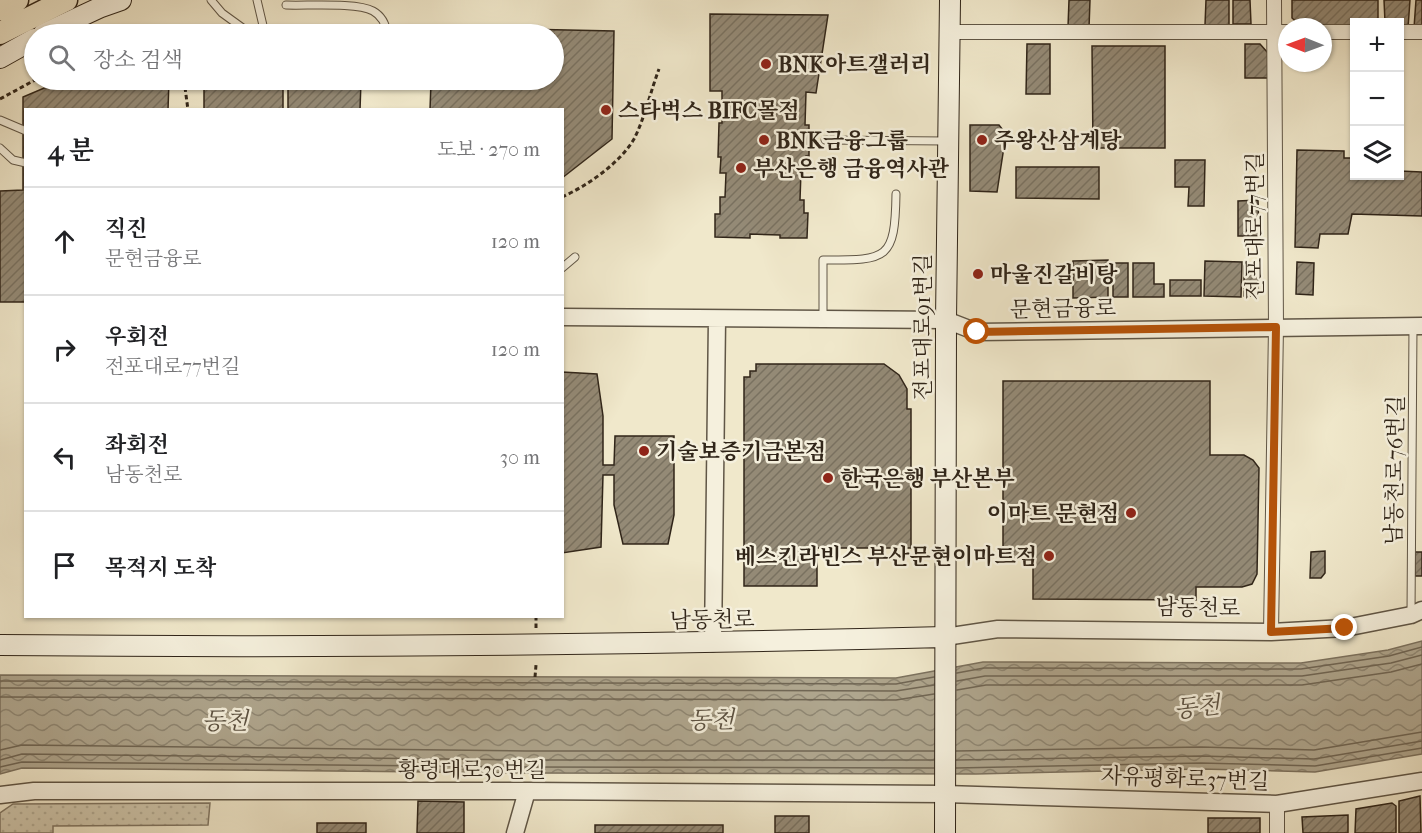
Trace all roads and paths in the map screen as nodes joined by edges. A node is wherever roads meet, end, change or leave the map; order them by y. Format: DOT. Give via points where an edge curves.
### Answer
graph roads {
  1 [pos="17,0"];
  2 [pos="66,0"];
  3 [pos="121,0"];
  4 [pos="211,0"];
  5 [pos="257,0"];
  6 [pos="936,0"];
  7 [pos="950,0"];
  8 [pos="963,0"];
  9 [pos="1274,0"];
  10 [pos="286,5"];
  11 [pos="0,9"];
  12 [pos="1278,21"];
  13 [pos="65,24"];
  14 [pos="237,24"];
  15 [pos="263,24"];
  16 [pos="384,24"];
  17 [pos="950,32"];
  18 [pos="1278,32"];
  19 [pos="1332,32"];
  20 [pos="1350,32"];
  21 [pos="1404,32"];
  22 [pos="1422,32"];
  23 [pos="0,33"];
  24 [pos="24,45"];
  25 [pos="0,58"];
  26 [pos="659,69"];
  27 [pos="1279,72"];
  28 [pos="24,86"];
  29 [pos="185,90"];
  30 [pos="0,99"];
  31 [pos="188,108"];
  32 [pos="0,120"];
  33 [pos="24,130"];
  34 [pos="825,140"];
  35 [pos="948,141"];
  36 [pos="0,147"];
  37 [pos="24,163"];
  38 [pos="896,194"];
  39 [pos="564,196"];
  40 [pos="575,257"];
  41 [pos="564,266"];
  42 [pos="564,317"];
  43 [pos="717,319"];
  44 [pos="823,320"];
  45 [pos="946,320"];
  46 [pos="1418,326"];
  47 [pos="1276,327"];
  48 [pos="1416,613"];
  49 [pos="1271,632"];
  50 [pos="713,643"];
  51 [pos="0,645"];
  52 [pos="945,646"];
  53 [pos="536,665"];
  54 [pos="536,677"];
  55 [pos="1422,781"];
  56 [pos="527,791"];
  57 [pos="945,794"];
  58 [pos="0,795"];
  59 [pos="1277,804"];
  60 [pos="515,833"];
  61 [pos="945,833"];
  62 [pos="1277,833"];
  1 -- 11 [label="highway"];
  2 -- 23 [label="highway"];
  3 -- 13 [label="main road"];
  4 -- 14 [label="lane"];
  5 -- 15 [label="lane"];
  6 -- 17 [label="main road"];
  7 -- 17 [label="main road, 전포대로91번길"];
  8 -- 17 [label="main road"];
  9 -- 12 [label="street, 전포대로77번길"];
  10 -- 16 [label="lane" via="358,7 373,10"];
  17 -- 18 [label="street"];
  17 -- 35 [label="main road, 전포대로91번길"];
  19 -- 20 [label="street"];
  21 -- 22 [label="street"];
  24 -- 25 [label="main road"];
  26 -- 39 [label="path" via="633,140 611,165"];
  27 -- 47 [label="street, 전포대로77번길"];
  28 -- 30 [label="path"];
  29 -- 31 [label="path"];
  32 -- 33 [label="lane"];
  34 -- 35 [label="lane"];
  35 -- 45 [label="main road, 전포대로91번길"];
  36 -- 37 [label="lane" via="13,160"];
  38 -- 44 [label="lane" via="895,230 889,247 877,257 864,260 823,260"];
  40 -- 41 [label="lane"];
  42 -- 43 [label="street, 문현금융로"];
  43 -- 44 [label="street, 문현금융로"];
  43 -- 50 [label="street"];
  44 -- 45 [label="street, 문현금융로"];
  45 -- 47 [label="street, 문현금융로" via="977,332"];
  45 -- 52 [label="main road, 전포대로91번길"];
  46 -- 47 [label="street, 문현금융로"];
  46 -- 48 [label="lane, 남동천로76번길"];
  47 -- 49 [label="street, 전포대로77번길"];
  48 -- 49 [label="street, 남동천로" via="1345,628"];
  49 -- 52 [label="street, 남동천로" via="998,629"];
  50 -- 51 [label="main road, 남동천로"];
  50 -- 52 [label="main road, 남동천로"];
  52 -- 57 [label="main road, 전포대로91번길"];
  53 -- 54 [label="path"];
  55 -- 59 [label="street, 자유평화로37번길"];
  56 -- 57 [label="street, 황령대로30번길"];
  56 -- 58 [label="street, 황령대로30번길" via="34,791"];
  56 -- 60 [label="street"];
  57 -- 59 [label="street, 자유평화로37번길"];
  57 -- 61 [label="main road, 전포대로91번길"];
  59 -- 62 [label="street"];
}
